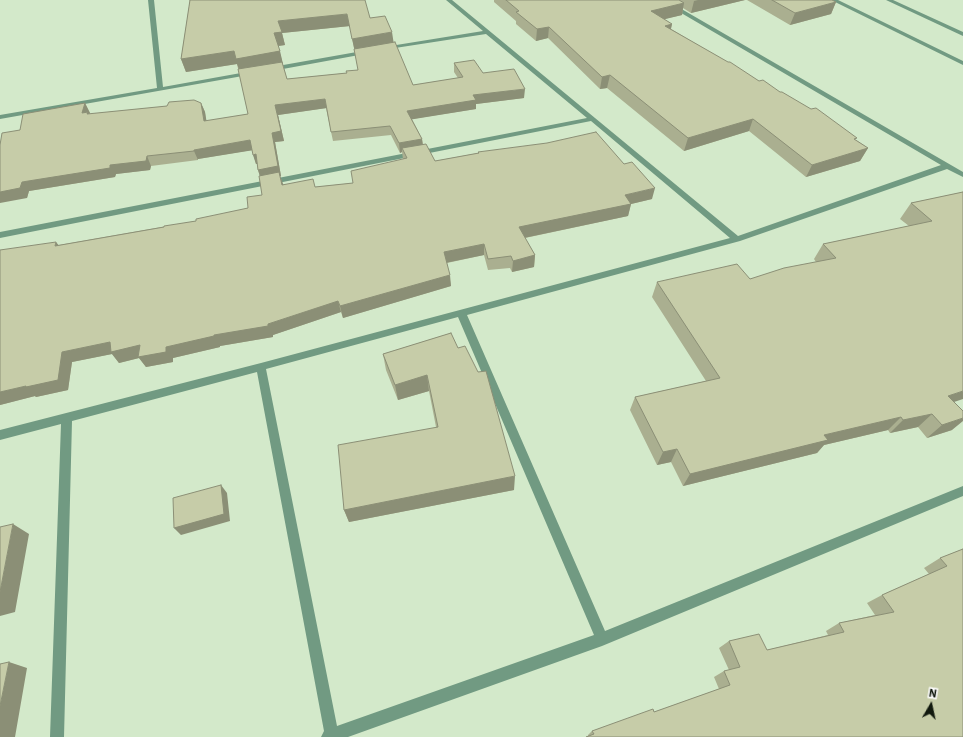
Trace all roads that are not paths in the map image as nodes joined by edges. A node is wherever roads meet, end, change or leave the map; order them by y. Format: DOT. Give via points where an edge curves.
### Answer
graph roads {
  1 [pos="150,0"];
  2 [pos="449,0"];
  3 [pos="662,0"];
  4 [pos="834,0"];
  5 [pos="889,0"];
  6 [pos="486,32"];
  7 [pos="963,34"];
  8 [pos="963,63"];
  9 [pos="160,89"];
  10 [pos="0,117"];
  11 [pos="592,119"];
  12 [pos="947,166"];
  13 [pos="963,175"];
  14 [pos="0,235"];
  15 [pos="737,239"];
  16 [pos="461,313"];
  17 [pos="261,367"];
  18 [pos="67,417"];
  19 [pos="0,435"];
  20 [pos="963,491"];
  21 [pos="602,639"];
  22 [pos="57,737"];
  23 [pos="331,737"];
  1 -- 9 [label="street"];
  2 -- 6 [label="street"];
  3 -- 12 [label="street"];
  4 -- 8 [label="street"];
  5 -- 7 [label="street"];
  6 -- 9 [label="street"];
  6 -- 11 [label="street"];
  9 -- 10 [label="street"];
  11 -- 14 [label="street"];
  11 -- 15 [label="street"];
  12 -- 13 [label="street"];
  12 -- 15 [label="street"];
  15 -- 16 [label="street"];
  16 -- 17 [label="street"];
  16 -- 21 [label="street"];
  17 -- 18 [label="street"];
  17 -- 23 [label="street"];
  18 -- 19 [label="street"];
  18 -- 22 [label="street"];
  20 -- 21 [label="street"];
  21 -- 23 [label="street"];
}
